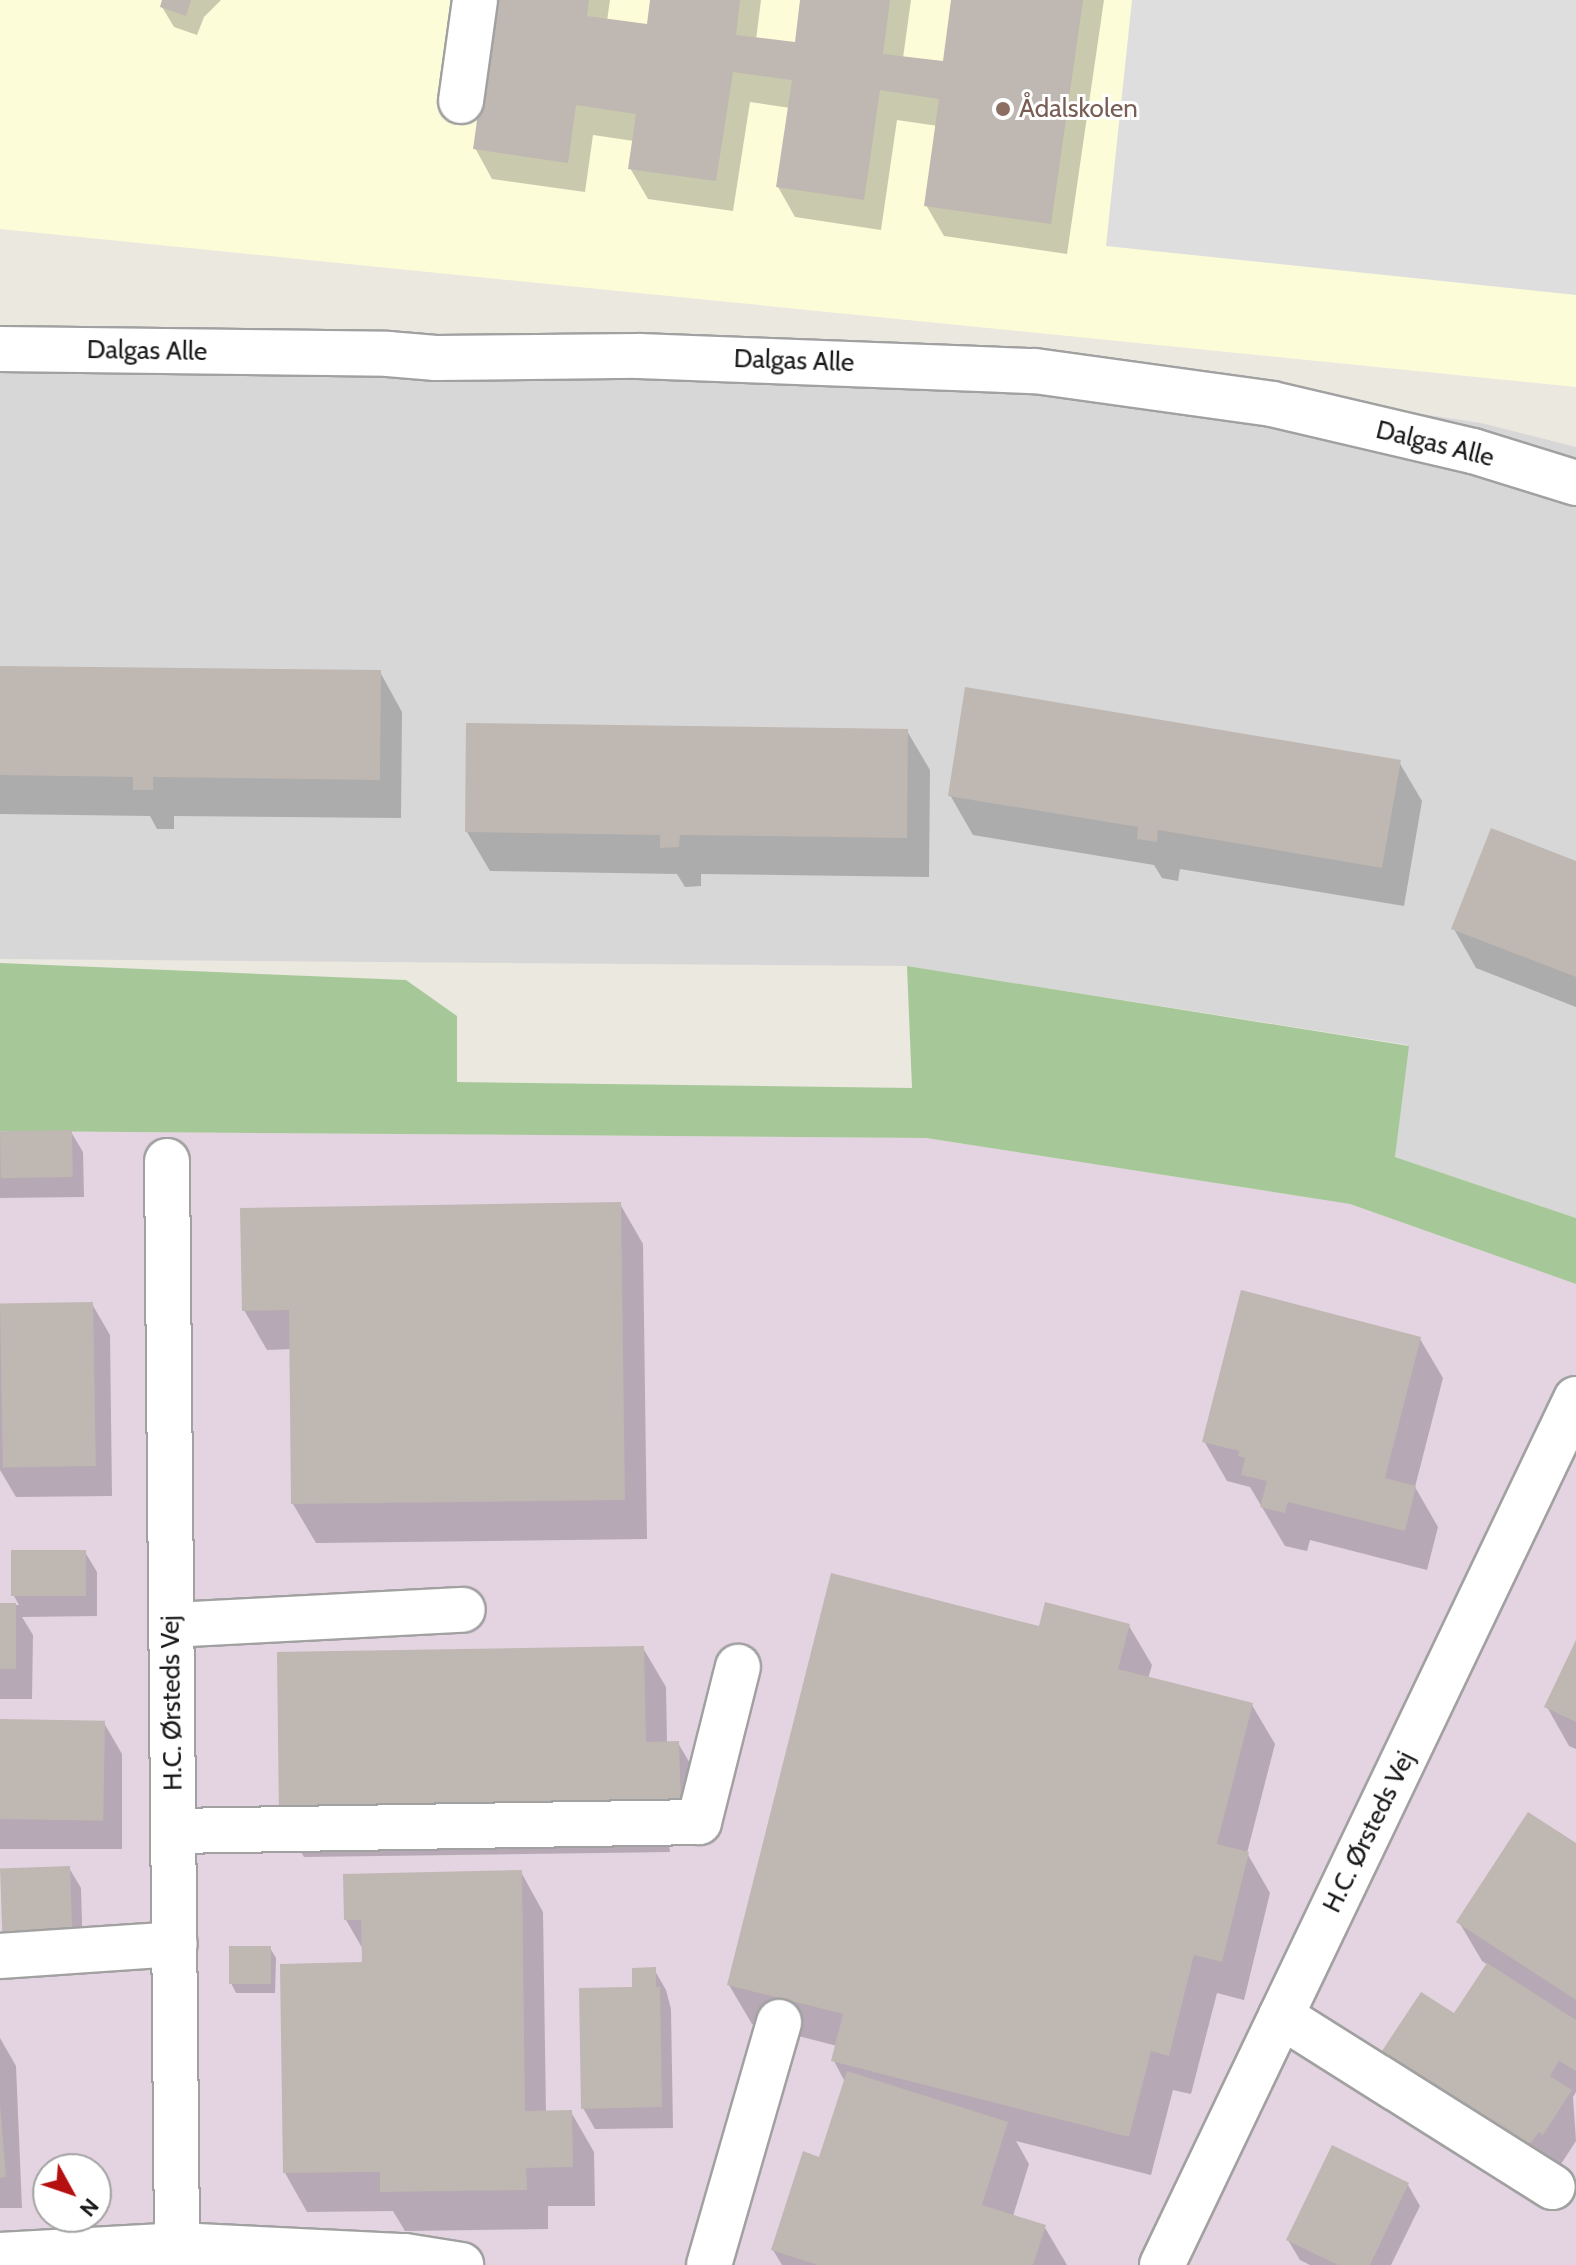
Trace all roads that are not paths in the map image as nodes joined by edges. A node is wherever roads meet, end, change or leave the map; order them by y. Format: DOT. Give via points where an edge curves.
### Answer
graph roads {
  1 [pos="475,0"];
  2 [pos="461,101"];
  3 [pos="0,349"];
  4 [pos="1576,483"];
  5 [pos="167,1161"];
  6 [pos="1576,1399"];
  7 [pos="463,1610"];
  8 [pos="172,1625"];
  9 [pos="738,1667"];
  10 [pos="174,1831"];
  11 [pos="175,1944"];
  12 [pos="0,1956"];
  13 [pos="1281,2016"];
  14 [pos="779,2022"];
  15 [pos="1553,2187"];
  16 [pos="177,2245"];
  17 [pos="0,2255"];
  18 [pos="404,2260"];
  19 [pos="461,2265"];
  20 [pos="709,2265"];
  21 [pos="1162,2265"];
  1 -- 2 [label="street"];
  3 -- 4 [label="street, Dalgas Alle" via="436,358 639,356 1035,371 1272,404 1473,451"];
  5 -- 8 [label="street, H.C. Ørsteds Vej"];
  6 -- 13 [label="street, H.C. Ørsteds Vej"];
  7 -- 8 [label="street"];
  8 -- 10 [label="street, H.C. Ørsteds Vej"];
  9 -- 10 [label="street" via="699,1822"];
  10 -- 11 [label="street, H.C. Ørsteds Vej"];
  11 -- 12 [label="street"];
  11 -- 16 [label="street, H.C. Ørsteds Vej"];
  13 -- 15 [label="street"];
  13 -- 21 [label="street, H.C. Ørsteds Vej"];
  14 -- 20 [label="street"];
  16 -- 17 [label="street"];
  16 -- 18 [label="street"];
  18 -- 19 [label="street"];
}
